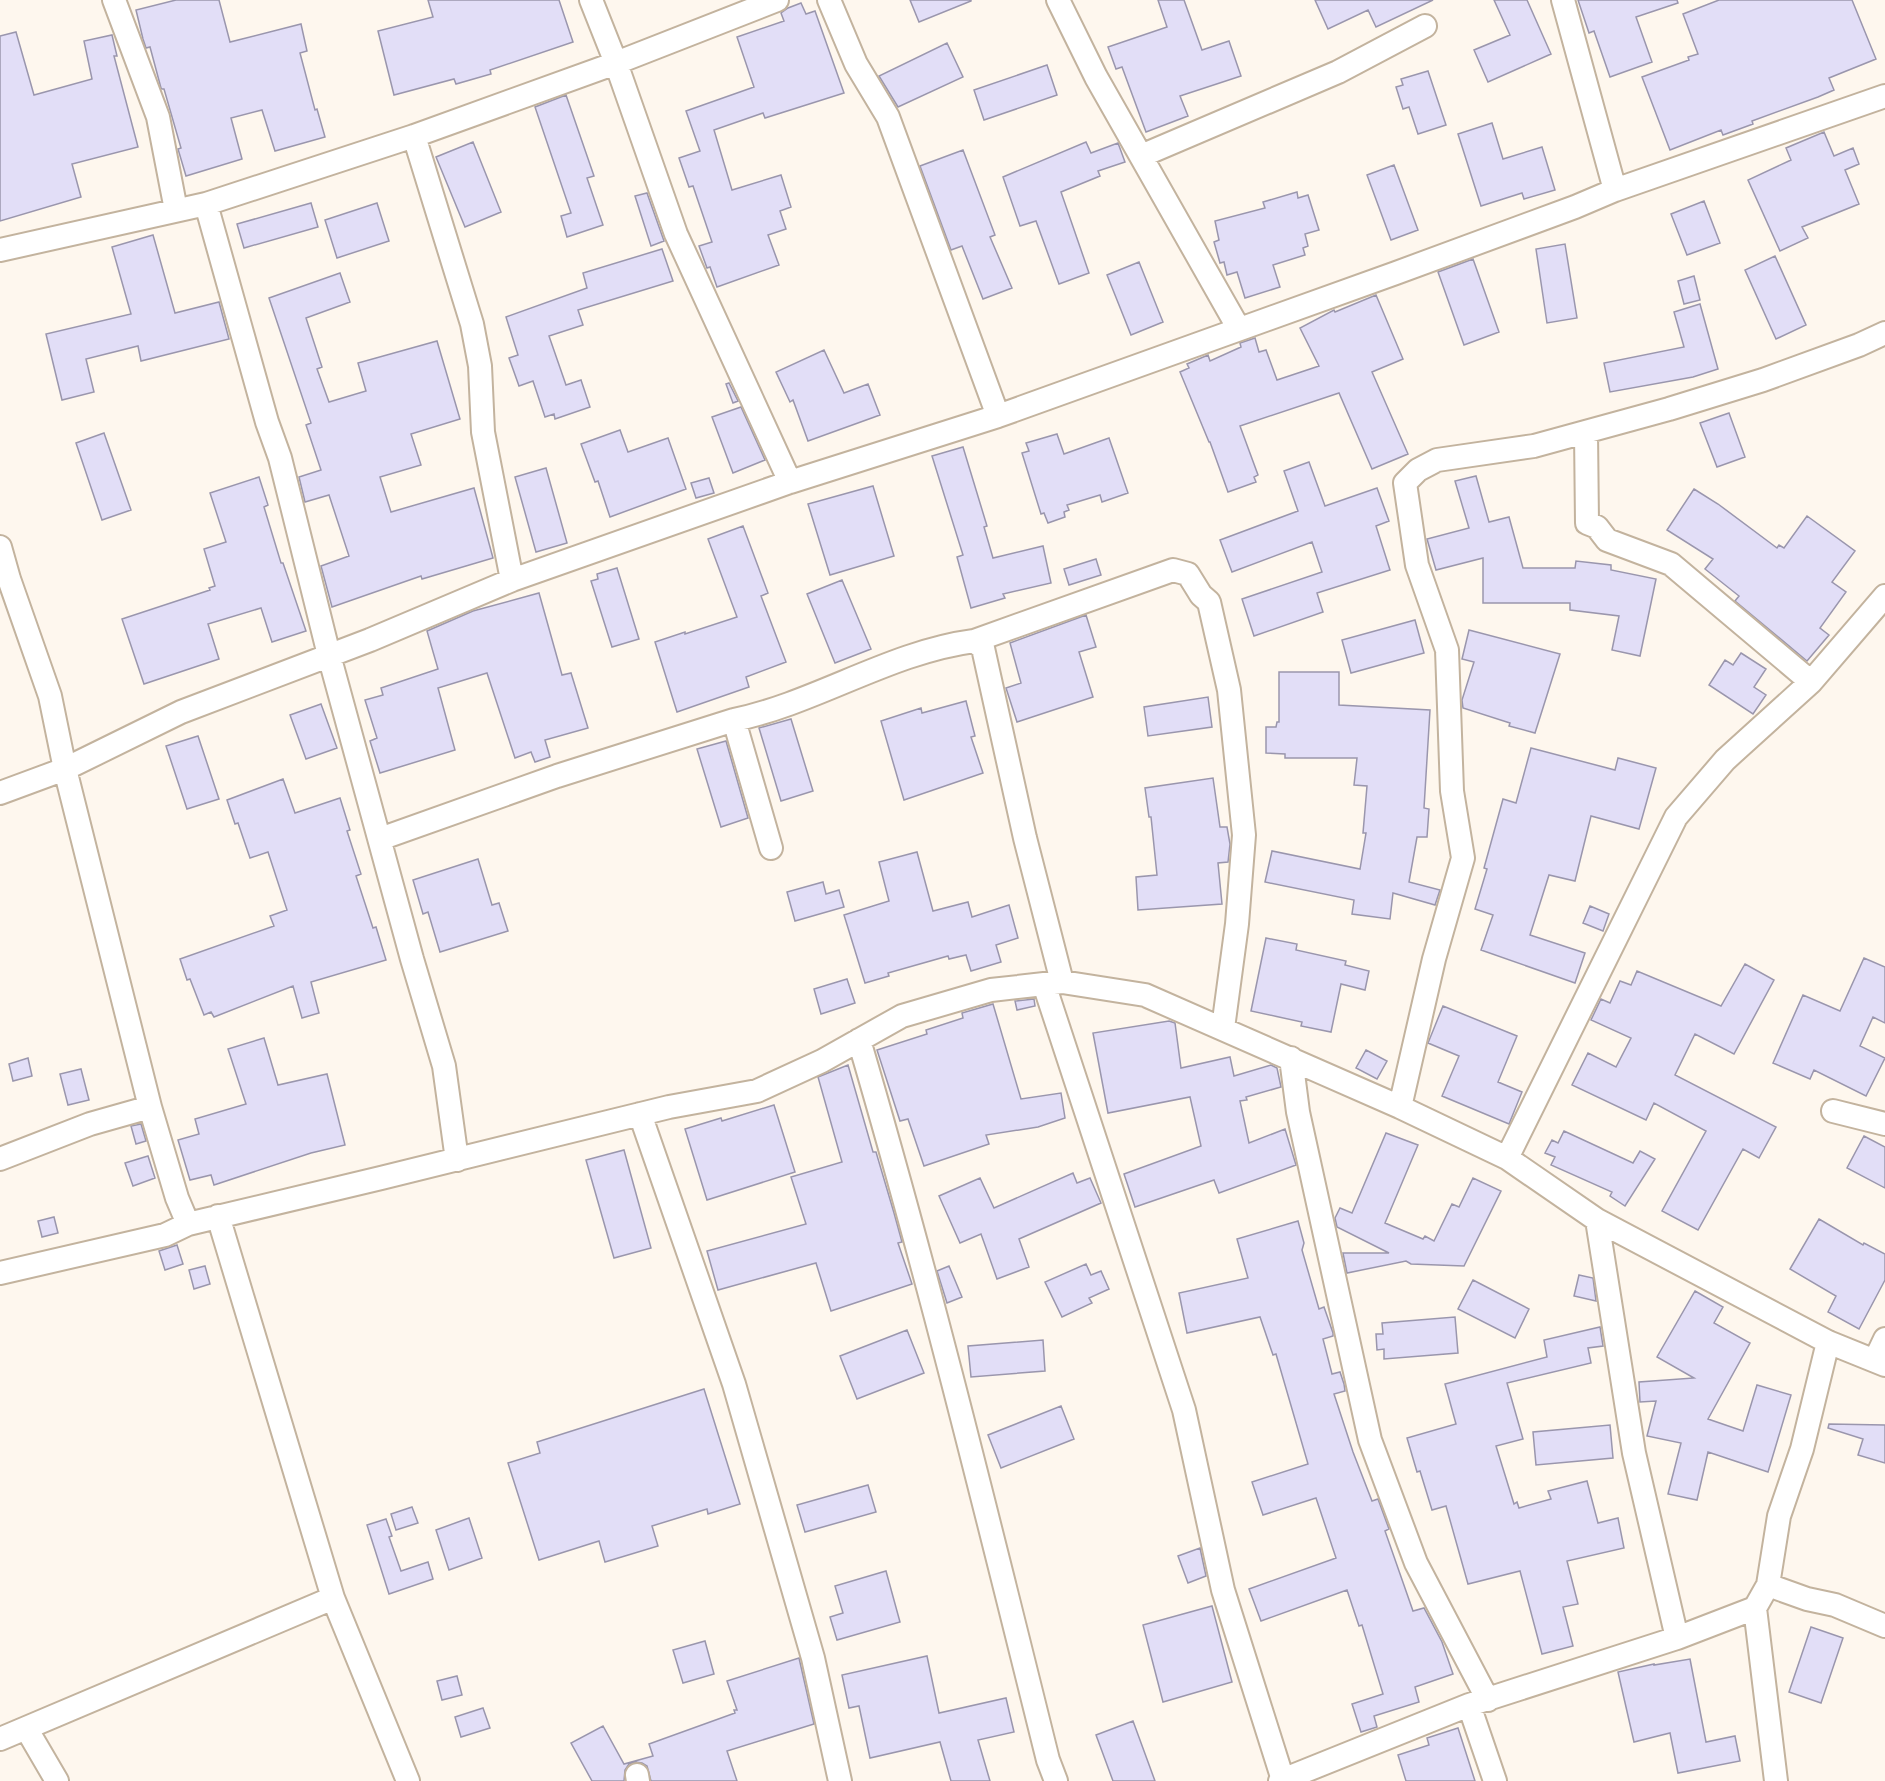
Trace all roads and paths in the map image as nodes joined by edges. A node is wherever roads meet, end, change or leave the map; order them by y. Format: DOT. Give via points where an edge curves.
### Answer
graph roads {
  1 [pos="114,0"];
  2 [pos="591,0"];
  3 [pos="777,0"];
  4 [pos="829,0"];
  5 [pos="1058,0"];
  6 [pos="1563,0"];
  7 [pos="1425,26"];
  8 [pos="616,63"];
  9 [pos="1885,96"];
  10 [pos="414,136"];
  11 [pos="1141,156"];
  12 [pos="1615,190"];
  13 [pos="206,204"];
  14 [pos="176,210"];
  15 [pos="0,250"];
  16 [pos="1239,329"];
  17 [pos="1885,333"];
  18 [pos="998,416"];
  19 [pos="1586,432"];
  20 [pos="790,482"];
  21 [pos="0,547"];
  22 [pos="512,580"];
  23 [pos="1885,596"];
  24 [pos="974,641"];
  25 [pos="329,655"];
  26 [pos="1811,682"];
  27 [pos="734,720"];
  28 [pos="65,769"];
  29 [pos="0,793"];
  30 [pos="380,839"];
  31 [pos="771,848"];
  32 [pos="1053,983"];
  33 [pos="1223,1028"];
  34 [pos="859,1040"];
  35 [pos="1291,1058"];
  36 [pos="150,1107"];
  37 [pos="1400,1107"];
  38 [pos="1833,1111"];
  39 [pos="640,1114"];
  40 [pos="1885,1124"];
  41 [pos="1507,1158"];
  42 [pos="0,1159"];
  43 [pos="457,1160"];
  44 [pos="218,1216"];
  45 [pos="1597,1220"];
  46 [pos="188,1224"];
  47 [pos="0,1273"];
  48 [pos="1885,1339"];
  49 [pos="1828,1342"];
  50 [pos="1880,1362"];
  51 [pos="1768,1585"];
  52 [pos="333,1598"];
  53 [pos="1755,1608"];
  54 [pos="1885,1626"];
  55 [pos="1677,1638"];
  56 [pos="1478,1703"];
  57 [pos="26,1728"];
  58 [pos="0,1739"];
  59 [pos="1281,1780"];
  60 [pos="57,1781"];
  61 [pos="408,1781"];
  62 [pos="840,1781"];
  63 [pos="1056,1781"];
  64 [pos="1495,1781"];
  65 [pos="1776,1781"];
  1 -- 14 [label="street" via="158,117"];
  2 -- 8 [label="street"];
  3 -- 8 [label="street"];
  4 -- 18 [label="street" via="856,64 888,117"];
  5 -- 11 [label="street"];
  6 -- 12 [label="street"];
  7 -- 11 [label="street" via="1338,72"];
  8 -- 10 [label="street"];
  8 -- 20 [label="street" via="676,234"];
  9 -- 12 [label="street"];
  10 -- 13 [label="street"];
  10 -- 22 [label="street" via="472,324 480,366 483,432"];
  11 -- 16 [label="street"];
  12 -- 16 [label="street"];
  13 -- 14 [label="street"];
  13 -- 25 [label="street" via="280,458"];
  14 -- 15 [label="street"];
  16 -- 18 [label="street"];
  17 -- 19 [label="street" via="1764,380"];
  18 -- 20 [label="street"];
  19 -- 26 [label="street" via="1587,523 1597,527 1607,540 1671,564"];
  19 -- 37 [label="street" via="1534,446 1437,460 1405,483 1417,565 1447,650 1452,791 1463,858 1434,959"];
  20 -- 22 [label="street"];
  21 -- 28 [label="street" via="50,696"];
  22 -- 25 [label="street"];
  23 -- 26 [label="street"];
  24 -- 27 [label="street" via="900,661 764,714"];
  24 -- 32 [label="street" via="983,648"];
  24 -- 33 [label="street" via="1173,570 1188,574 1209,602 1229,690 1244,835"];
  25 -- 28 [label="street" via="181,712"];
  25 -- 30 [label="street"];
  26 -- 41 [label="street" via="1725,760 1676,817"];
  27 -- 30 [label="street" via="557,776"];
  27 -- 31 [label="street"];
  28 -- 29 [label="street"];
  28 -- 36 [label="street"];
  30 -- 43 [label="street" via="444,1066"];
  32 -- 33 [label="street" via="1145,995"];
  32 -- 34 [label="street" via="991,990 902,1016"];
  32 -- 59 [label="street" via="1184,1410 1223,1590"];
  33 -- 35 [label="street"];
  34 -- 39 [label="street" via="757,1090"];
  34 -- 63 [label="street"];
  35 -- 37 [label="street"];
  35 -- 56 [label="street" via="1299,1112 1370,1440 1416,1563"];
  36 -- 42 [label="street" via="90,1124"];
  36 -- 46 [label="street"];
  37 -- 41 [label="street"];
  38 -- 40 [label="street"];
  39 -- 43 [label="street"];
  39 -- 62 [label="street" via="734,1384 813,1658"];
  41 -- 45 [label="street"];
  43 -- 44 [label="street"];
  44 -- 46 [label="street"];
  44 -- 52 [label="street"];
  45 -- 49 [label="street"];
  45 -- 55 [label="street" via="1634,1453"];
  46 -- 47 [label="street" via="165,1235"];
  48 -- 50 [label="street"];
  49 -- 50 [label="street"];
  49 -- 51 [label="street" via="1802,1449 1779,1516"];
  51 -- 53 [label="street"];
  51 -- 54 [label="street" via="1835,1605"];
  52 -- 57 [label="street"];
  52 -- 61 [label="street"];
  53 -- 55 [label="street"];
  53 -- 65 [label="street"];
  55 -- 56 [label="street"];
  56 -- 59 [label="street"];
  56 -- 64 [label="street"];
  57 -- 58 [label="street"];
  57 -- 60 [label="street"];
}
